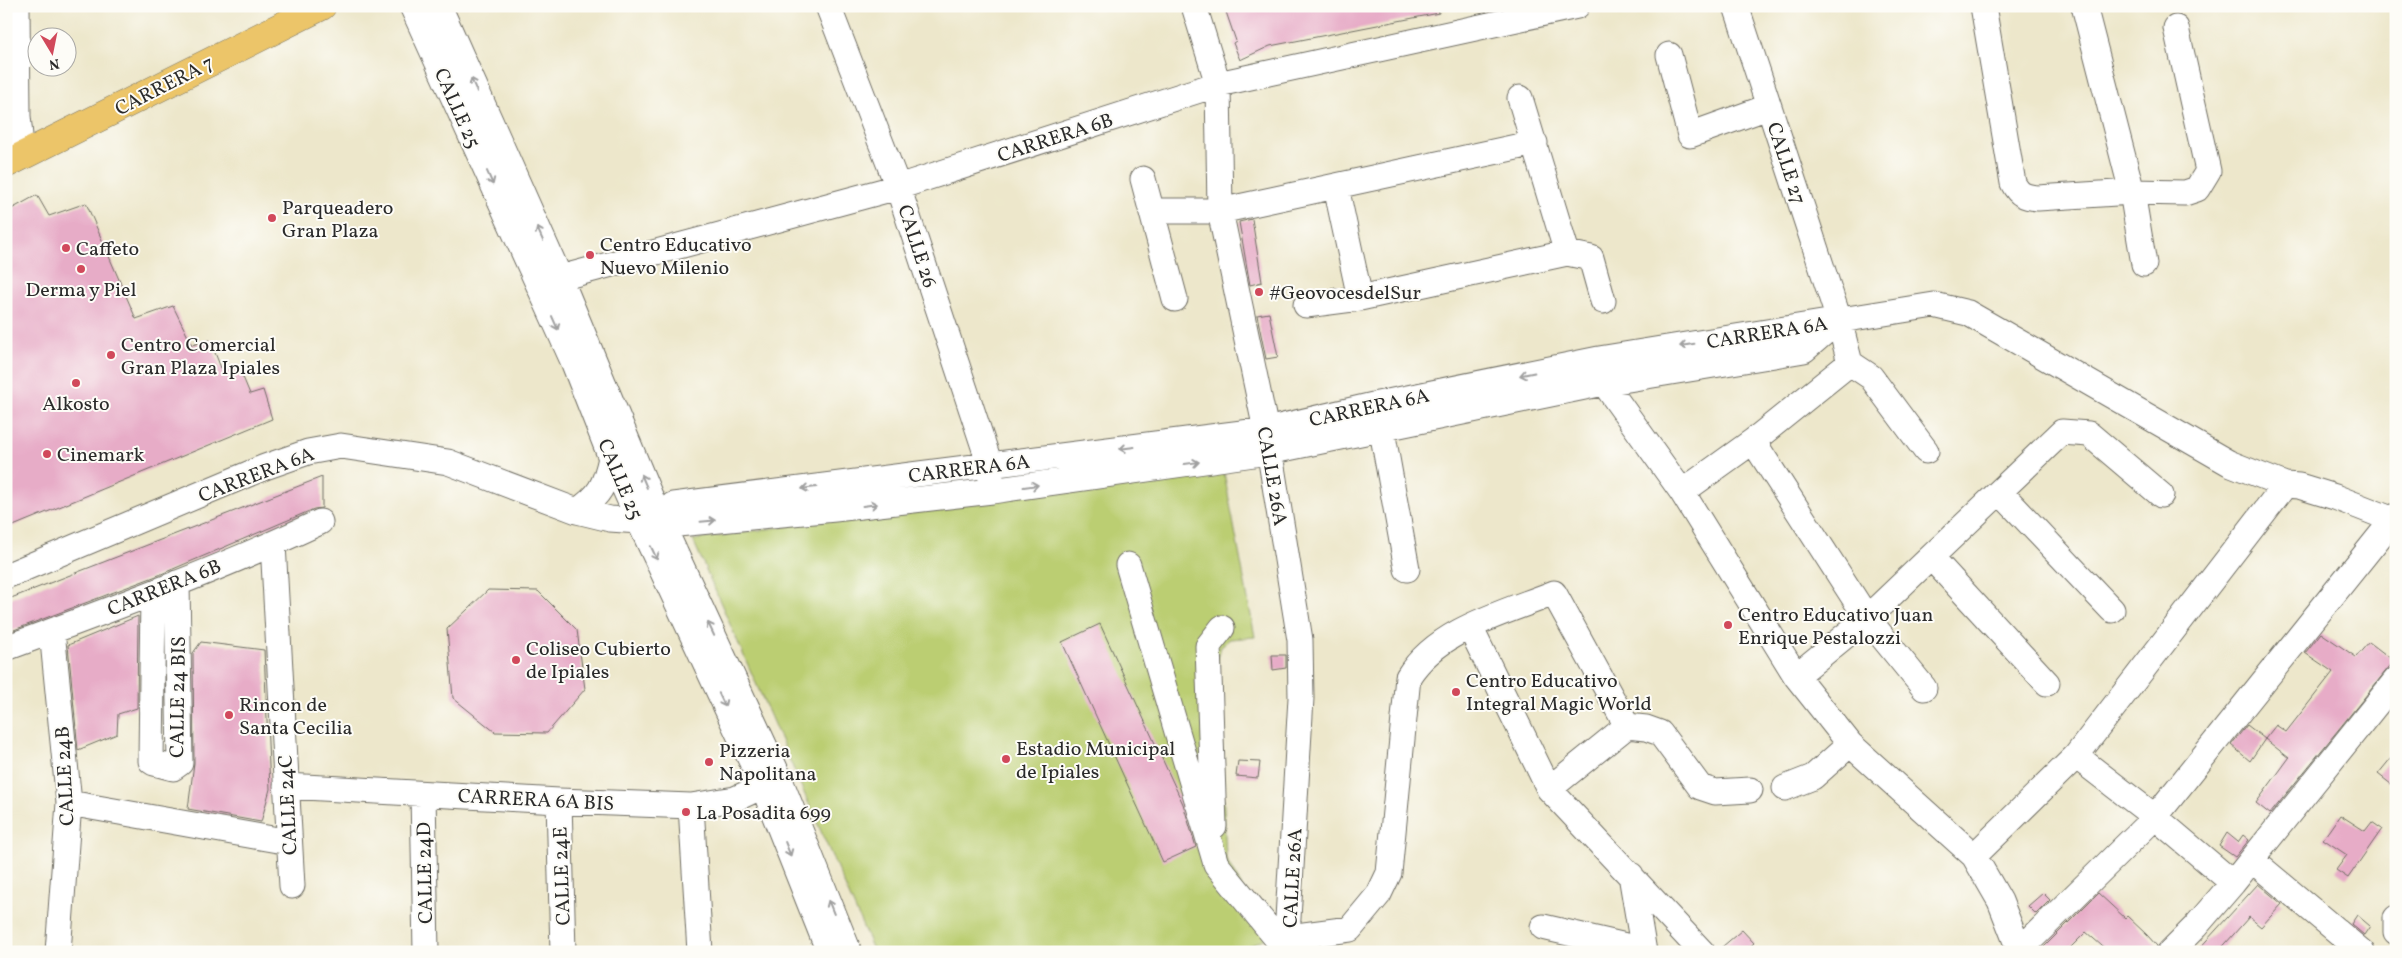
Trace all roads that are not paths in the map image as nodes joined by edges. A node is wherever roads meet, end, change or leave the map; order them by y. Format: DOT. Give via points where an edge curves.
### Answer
graph roads {
  1 [pos="17,6"];
  2 [pos="322,6"];
  3 [pos="412,6"];
  4 [pos="439,6"];
  5 [pos="1194,6"];
  6 [pos="1577,6"];
  7 [pos="1736,6"];
  8 [pos="1984,6"];
  9 [pos="2084,6"];
  10 [pos="837,9"];
  11 [pos="2176,28"];
  12 [pos="1669,55"];
  13 [pos="1218,84"];
  14 [pos="1520,98"];
  15 [pos="1768,107"];
  16 [pos="1534,143"];
  17 [pos="14,160"];
  18 [pos="1143,179"];
  19 [pos="1336,186"];
  20 [pos="898,187"];
  21 [pos="2132,192"];
  22 [pos="1152,211"];
  23 [pos="1220,211"];
  24 [pos="1567,253"];
  25 [pos="2144,264"];
  26 [pos="549,282"];
  27 [pos="1360,298"];
  28 [pos="1175,299"];
  29 [pos="1603,301"];
  30 [pos="1306,305"];
  31 [pos="1839,320"];
  32 [pos="1599,359"];
  33 [pos="1850,362"];
  34 [pos="1604,383"];
  35 [pos="1378,404"];
  36 [pos="1381,429"];
  37 [pos="1267,441"];
  38 [pos="1753,441"];
  39 [pos="1926,451"];
  40 [pos="611,458"];
  41 [pos="990,466"];
  42 [pos="2285,485"];
  43 [pos="992,491"];
  44 [pos="1682,492"];
  45 [pos="2000,492"];
  46 [pos="2161,495"];
  47 [pos="577,511"];
  48 [pos="2395,518"];
  49 [pos="650,521"];
  50 [pos="320,522"];
  51 [pos="273,544"];
  52 [pos="1931,557"];
  53 [pos="1128,565"];
  54 [pos="1407,569"];
  55 [pos="6,576"];
  56 [pos="177,583"];
  57 [pos="152,593"];
  58 [pos="2112,610"];
  59 [pos="1867,618"];
  60 [pos="1470,627"];
  61 [pos="1222,628"];
  62 [pos="52,631"];
  63 [pos="6,648"];
  64 [pos="1796,676"];
  65 [pos="2396,680"];
  66 [pos="2047,683"];
  67 [pos="1924,688"];
  68 [pos="1627,726"];
  69 [pos="1850,744"];
  70 [pos="2076,756"];
  71 [pos="770,781"];
  72 [pos="286,786"];
  73 [pos="1785,788"];
  74 [pos="1549,789"];
  75 [pos="1750,790"];
  76 [pos="423,794"];
  77 [pos="559,801"];
  78 [pos="69,803"];
  79 [pos="691,806"];
  80 [pos="2155,817"];
  81 [pos="289,842"];
  82 [pos="1974,856"];
  83 [pos="2252,860"];
  84 [pos="1216,864"];
  85 [pos="1632,875"];
  86 [pos="2233,883"];
  87 [pos="292,886"];
  88 [pos="2396,918"];
  89 [pos="1543,927"];
  90 [pos="2396,932"];
  91 [pos="1287,947"];
  92 [pos="1643,951"];
  93 [pos="2020,951"];
  94 [pos="58,952"];
  95 [pos="426,952"];
  96 [pos="564,952"];
  97 [pos="700,952"];
  98 [pos="829,952"];
  99 [pos="849,952"];
  100 [pos="1702,952"];
  101 [pos="2170,952"];
  102 [pos="2362,952"];
  1 -- 17 [label="street" via="18,116"];
  2 -- 17 [label="main road, CARRERA 7"];
  3 -- 26 [label="street, CALLE 25, one-way"];
  26 -- 4 [label="street, CALLE 25, one-way"];
  5 -- 13 [label="street, CALLE 26A"];
  6 -- 13 [label="street, CARRERA 6B"];
  7 -- 15 [label="street, CALLE 27"];
  8 -- 21 [label="street" via="2013,183 2017,191 2024,196 2038,198"];
  9 -- 21 [label="street"];
  10 -- 20 [label="street, CALLE 26"];
  11 -- 21 [label="street" via="2208,171 2197,189 2185,193"];
  12 -- 15 [label="street" via="1690,135"];
  13 -- 20 [label="street, CARRERA 6B"];
  13 -- 23 [label="street, CALLE 26A"];
  14 -- 16 [label="street"];
  15 -- 31 [label="street, CALLE 27"];
  16 -- 19 [label="street"];
  16 -- 24 [label="street"];
  18 -- 22 [label="street"];
  19 -- 23 [label="street"];
  19 -- 27 [label="street"];
  20 -- 26 [label="street, CARRERA 6B"];
  20 -- 41 [label="street, CALLE 26"];
  21 -- 25 [label="street"];
  22 -- 23 [label="street"];
  22 -- 28 [label="street"];
  23 -- 37 [label="street, CALLE 26A"];
  24 -- 27 [label="street"];
  24 -- 29 [label="street" via="1591,258"];
  26 -- 40 [label="street, CALLE 25, one-way" via="573,361"];
  49 -- 26 [label="street, CALLE 25, one-way"];
  27 -- 30 [label="street"];
  31 -- 32 [label="street, CARRERA 6A, one-way"];
  31 -- 33 [label="street, CALLE 27"];
  31 -- 34 [label="street, CARRERA 6A" via="1804,350"];
  31 -- 42 [label="street" via="1934,305 1968,312 2228,463"];
  32 -- 34 [label="street"];
  32 -- 35 [label="street, CARRERA 6A, one-way"];
  33 -- 38 [label="street"];
  33 -- 39 [label="street" via="1871,377"];
  34 -- 36 [label="street, CARRERA 6A"];
  34 -- 44 [label="street"];
  35 -- 36 [label="street"];
  35 -- 37 [label="street, CARRERA 6A"];
  36 -- 37 [label="street, CARRERA 6A"];
  36 -- 54 [label="street"];
  37 -- 41 [label="street, CARRERA 6A, one-way"];
  43 -- 37 [label="street, CARRERA 6A, one-way"];
  37 -- 91 [label="street, CALLE 26A" via="1300,640 1301,698"];
  38 -- 44 [label="street"];
  38 -- 59 [label="street"];
  40 -- 47 [label="street" via="601,490"];
  40 -- 49 [label="street, CALLE 25"];
  41 -- 43 [label="street, CALLE 26"];
  41 -- 49 [label="street, CARRERA 6A, one-way" via="673,505"];
  42 -- 48 [label="street" via="2336,497"];
  42 -- 70 [label="street"];
  49 -- 43 [label="street, CARRERA 6A, one-way" via="678,524"];
  44 -- 64 [label="street"];
  45 -- 46 [label="street" via="2062,432 2079,432 2088,434"];
  45 -- 52 [label="street"];
  45 -- 58 [label="street"];
  47 -- 49 [label="street, CARRERA 6A" via="610,519"];
  47 -- 55 [label="street, CARRERA 6A" via="448,462 341,446 308,452 265,467"];
  48 -- 80 [label="street"];
  49 -- 71 [label="street, CALLE 25"];
  50 -- 51 [label="street, CARRERA 6B"];
  51 -- 56 [label="street, CARRERA 6B"];
  51 -- 72 [label="street, CALLE 24C"];
  52 -- 59 [label="street"];
  52 -- 66 [label="street"];
  53 -- 84 [label="street"];
  56 -- 57 [label="street, CARRERA 6B"];
  56 -- 57 [label="street, CALLE 24 BIS" via="180,762 173,768 151,760"];
  57 -- 62 [label="street, CARRERA 6B"];
  59 -- 64 [label="street"];
  59 -- 67 [label="street"];
  60 -- 68 [label="street" via="1554,593"];
  60 -- 74 [label="street"];
  60 -- 91 [label="street" via="1435,646 1408,677 1389,873 1379,894 1350,929"];
  61 -- 84 [label="street" via="1208,646"];
  62 -- 63 [label="street, CARRERA 6B"];
  62 -- 78 [label="street, CALLE 24B"];
  64 -- 69 [label="street"];
  65 -- 83 [label="street"];
  68 -- 74 [label="street"];
  68 -- 75 [label="street" via="1660,733 1700,787 1715,792"];
  69 -- 73 [label="street" via="1813,777"];
  69 -- 82 [label="street"];
  70 -- 80 [label="street"];
  70 -- 82 [label="street"];
  71 -- 79 [label="street, CARRERA 6A BIS" via="735,799"];
  71 -- 98 [label="street, CALLE 25, one-way"];
  99 -- 71 [label="street, CALLE 25, one-way"];
  72 -- 76 [label="street, CARRERA 6A BIS"];
  72 -- 81 [label="street, CALLE 24C"];
  74 -- 85 [label="street"];
  76 -- 77 [label="street, CARRERA 6A BIS"];
  76 -- 95 [label="street, CALLE 24D"];
  77 -- 79 [label="street, CARRERA 6A BIS"];
  77 -- 96 [label="street, CALLE 24E"];
  78 -- 81 [label="street"];
  78 -- 94 [label="street, CALLE 24B"];
  79 -- 97 [label="street"];
  80 -- 86 [label="street"];
  80 -- 93 [label="street"];
  81 -- 87 [label="street, CALLE 24C"];
  82 -- 93 [label="street" via="2000,901"];
  83 -- 86 [label="street"];
  83 -- 102 [label="street"];
  84 -- 91 [label="street"];
  85 -- 92 [label="street"];
  85 -- 100 [label="street"];
  86 -- 101 [label="street"];
  88 -- 90 [label="street"];
  89 -- 92 [label="street"];
}
